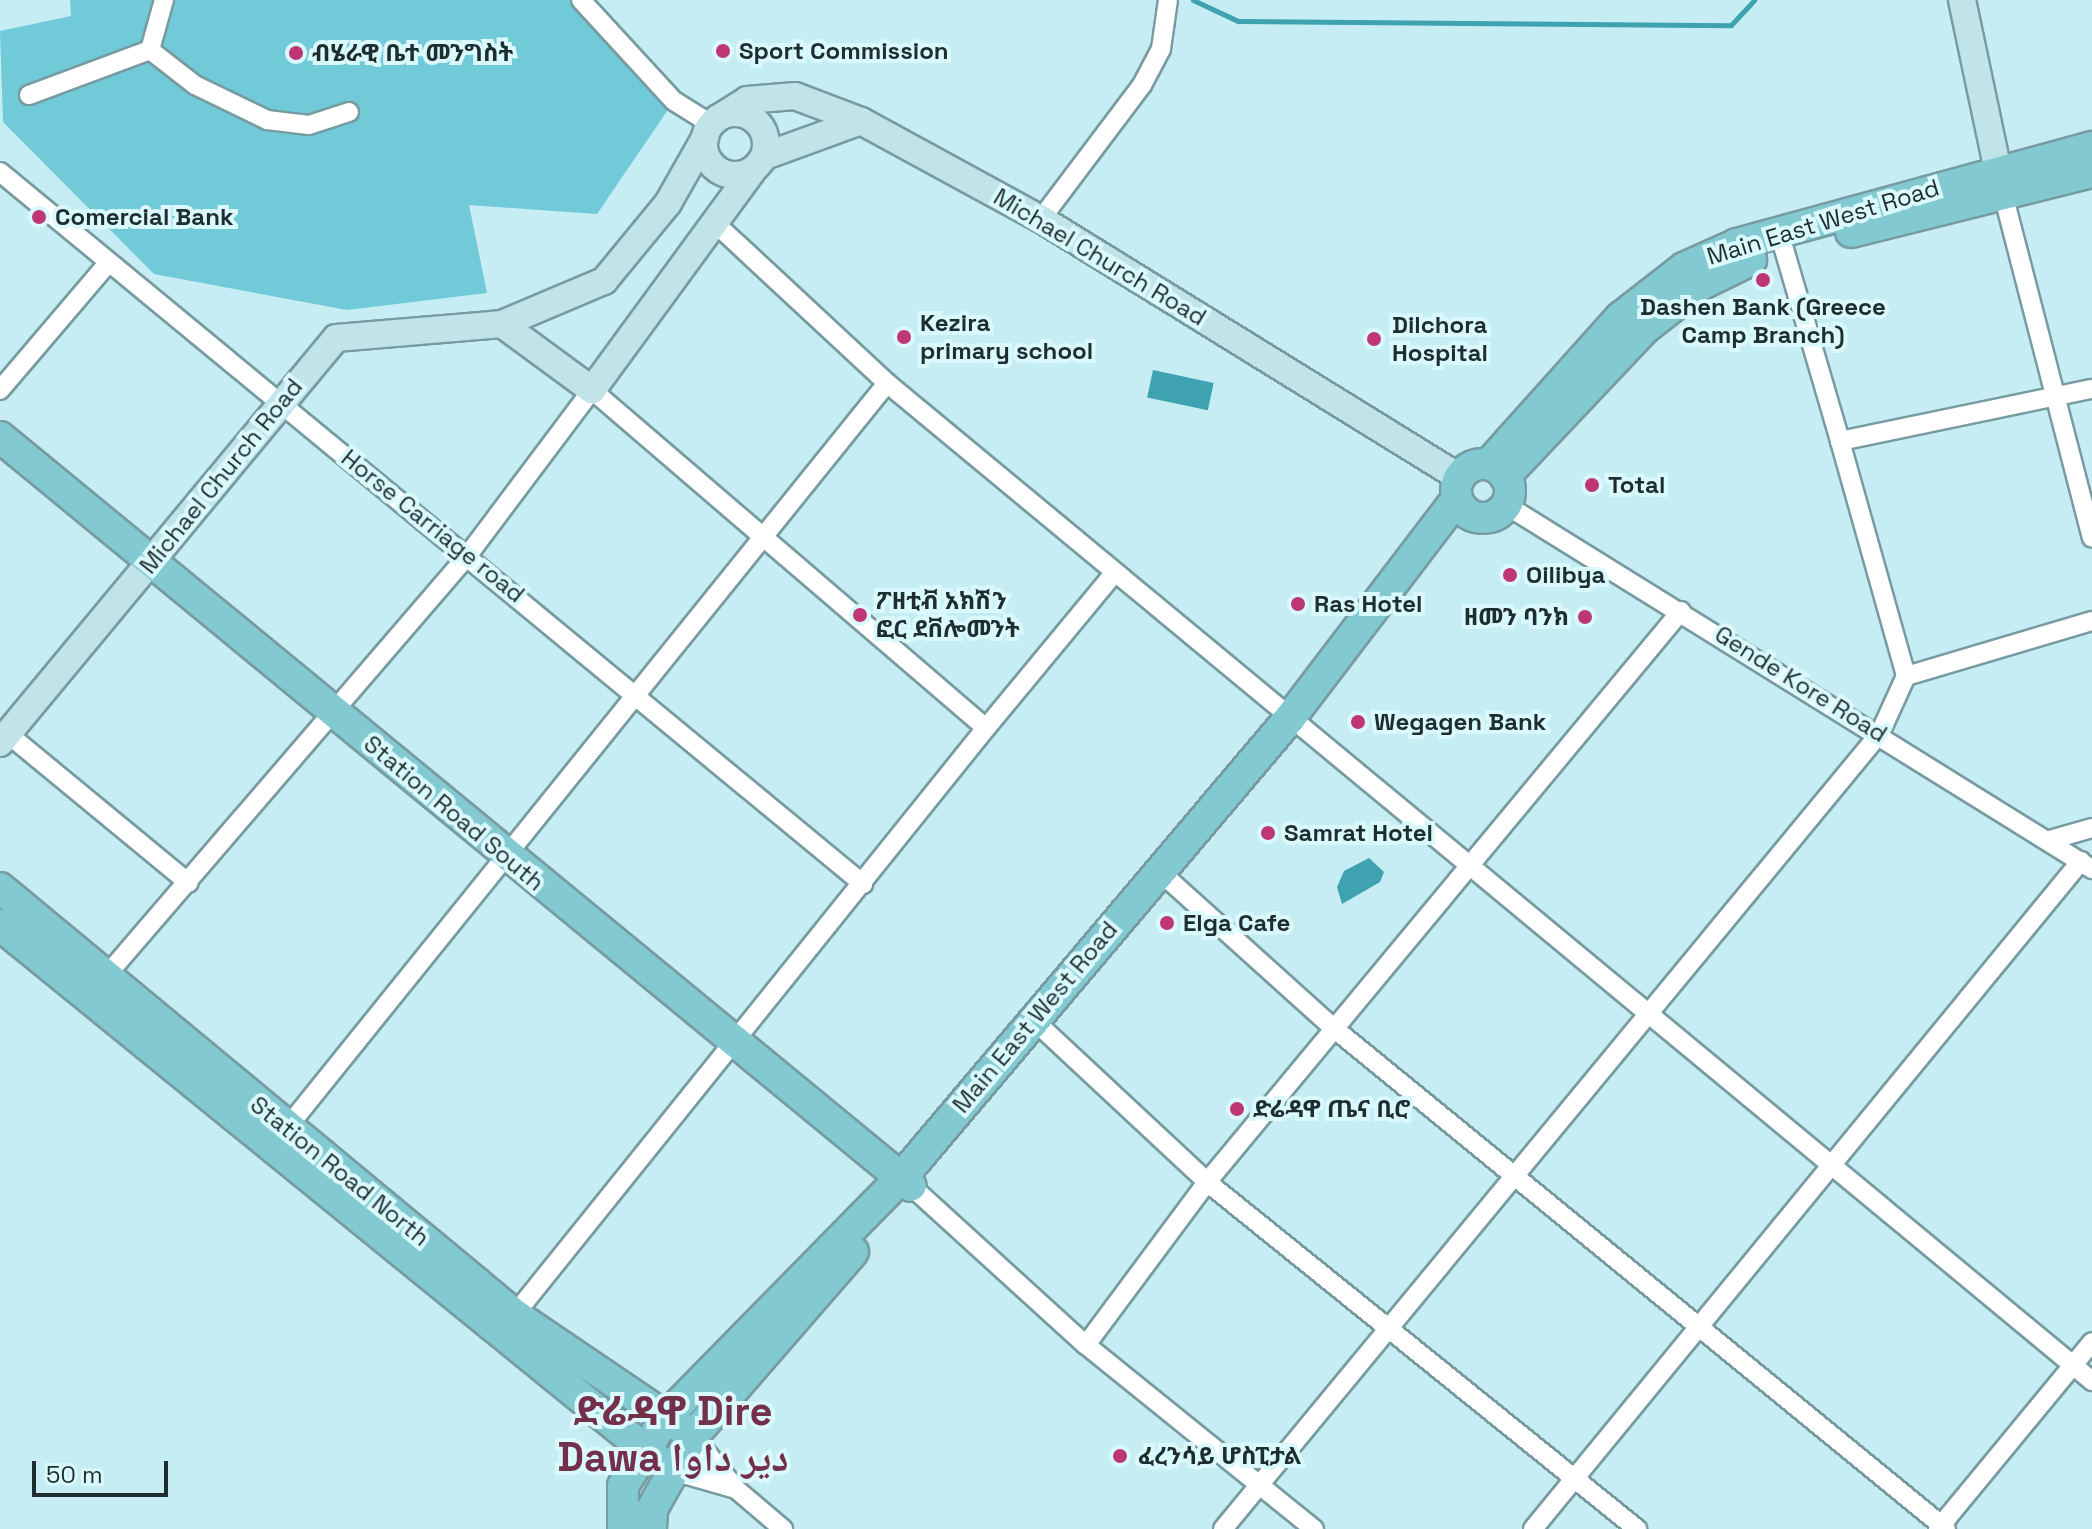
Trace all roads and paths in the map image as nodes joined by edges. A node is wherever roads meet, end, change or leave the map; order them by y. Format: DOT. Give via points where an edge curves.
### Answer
graph roads {
  1 [pos="164,0"];
  2 [pos="581,0"];
  3 [pos="1168,0"];
  4 [pos="1962,0"];
  5 [pos="150,50"];
  6 [pos="29,95"];
  7 [pos="349,112"];
  8 [pos="861,121"];
  9 [pos="713,125"];
  10 [pos="2092,147"];
  11 [pos="758,164"];
  12 [pos="0,172"];
  13 [pos="2092,172"];
  14 [pos="2000,182"];
  15 [pos="1041,219"];
  16 [pos="717,225"];
  17 [pos="1783,240"];
  18 [pos="109,262"];
  19 [pos="502,324"];
  20 [pos="887,383"];
  21 [pos="2092,389"];
  22 [pos="0,390"];
  23 [pos="592,390"];
  24 [pos="2050,398"];
  25 [pos="282,403"];
  26 [pos="0,437"];
  27 [pos="1840,441"];
  28 [pos="1500,482"];
  29 [pos="1463,497"];
  30 [pos="764,537"];
  31 [pos="2092,538"];
  32 [pos="468,555"];
  33 [pos="152,561"];
  34 [pos="1115,572"];
  35 [pos="1681,611"];
  36 [pos="2092,621"];
  37 [pos="1906,676"];
  38 [pos="638,695"];
  39 [pos="333,712"];
  40 [pos="1295,722"];
  41 [pos="986,728"];
  42 [pos="1880,733"];
  43 [pos="4,739"];
  44 [pos="2092,828"];
  45 [pos="2050,840"];
  46 [pos="504,855"];
  47 [pos="2087,865"];
  48 [pos="1470,866"];
  49 [pos="1163,874"];
  50 [pos="189,883"];
  51 [pos="863,884"];
  52 [pos="0,888"];
  53 [pos="0,925"];
  54 [pos="97,987"];
  55 [pos="1645,1013"];
  56 [pos="1041,1027"];
  57 [pos="1336,1030"];
  58 [pos="735,1046"];
  59 [pos="286,1129"];
  60 [pos="1834,1167"];
  61 [pos="1516,1170"];
  62 [pos="906,1182"];
  63 [pos="1207,1182"];
  64 [pos="1702,1323"];
  65 [pos="507,1324"];
  66 [pos="1388,1326"];
  67 [pos="2092,1342"];
  68 [pos="1086,1345"];
  69 [pos="2073,1365"];
  70 [pos="2092,1381"];
  71 [pos="666,1417"];
  72 [pos="693,1436"];
  73 [pos="643,1449"];
  74 [pos="670,1470"];
  75 [pos="1576,1478"];
  76 [pos="1259,1484"];
  77 [pos="736,1489"];
  78 [pos="1942,1528"];
  79 [pos="623,1529"];
  80 [pos="651,1529"];
  81 [pos="783,1529"];
  82 [pos="1223,1529"];
  83 [pos="1314,1529"];
  84 [pos="1533,1529"];
  85 [pos="1637,1529"];
  1 -- 5 [label="street"];
  2 -- 9 [label="street" via="674,101"];
  3 -- 15 [label="street" via="1161,49 1142,85"];
  4 -- 14 [label="main road"];
  5 -- 6 [label="street"];
  5 -- 7 [label="street" via="221,101 267,120 309,125"];
  8 -- 9 [label="main road, Michael Church Road" via="795,96 747,100"];
  8 -- 11 [label="main road"];
  8 -- 15 [label="main road, Michael Church Road"];
  9 -- 11 [label="main road" via="716,169 734,176"];
  9 -- 11 [label="main road" via="747,115 760,124"];
  9 -- 19 [label="main road, Michael Church Road" via="653,224 604,281"];
  10 -- 14 [label="main road, Main East West Road"];
  11 -- 16 [label="main road"];
  12 -- 18 [label="street, Horse Carriage road"];
  13 -- 14 [label="main road, Main East West Road"];
  14 -- 17 [label="main road, Main East West Road"];
  14 -- 24 [label="street"];
  15 -- 29 [label="main road, Michael Church Road"];
  16 -- 20 [label="street"];
  16 -- 23 [label="main road"];
  17 -- 27 [label="street"];
  17 -- 28 [label="main road, Main East West Road" via="1667,309 1561,401"];
  18 -- 22 [label="street"];
  18 -- 25 [label="street, Horse Carriage road"];
  19 -- 23 [label="main road"];
  19 -- 25 [label="main road, Michael Church Road" via="351,332 313,361"];
  20 -- 30 [label="street"];
  20 -- 34 [label="street"];
  21 -- 24 [label="street"];
  23 -- 30 [label="street"];
  23 -- 32 [label="street"];
  24 -- 27 [label="street"];
  24 -- 31 [label="street"];
  25 -- 32 [label="street, Horse Carriage road"];
  25 -- 33 [label="main road, Michael Church Road"];
  26 -- 33 [label="main road, Station Road South"];
  27 -- 37 [label="street"];
  28 -- 29 [label="main road"];
  28 -- 29 [label="main road" via="1487,518"];
  28 -- 35 [label="street, Gende Kore Road"];
  29 -- 40 [label="main road, Main East West Road"];
  30 -- 38 [label="street"];
  30 -- 41 [label="street"];
  32 -- 38 [label="street, Horse Carriage road"];
  32 -- 39 [label="street"];
  33 -- 39 [label="main road, Station Road South"];
  33 -- 43 [label="main road, Michael Church Road"];
  34 -- 40 [label="street"];
  34 -- 41 [label="street"];
  35 -- 42 [label="street, Gende Kore Road"];
  35 -- 48 [label="street"];
  36 -- 37 [label="street"];
  37 -- 42 [label="street"];
  38 -- 46 [label="street"];
  38 -- 51 [label="street, Horse Carriage road"];
  39 -- 46 [label="main road, Station Road South"];
  39 -- 50 [label="street"];
  40 -- 48 [label="street"];
  40 -- 49 [label="main road, Main East West Road"];
  41 -- 51 [label="street"];
  42 -- 45 [label="street, Gende Kore Road"];
  42 -- 55 [label="street"];
  43 -- 50 [label="street"];
  44 -- 45 [label="street"];
  45 -- 47 [label="street, Gende Kore Road"];
  46 -- 58 [label="main road, Station Road South"];
  46 -- 59 [label="street"];
  47 -- 60 [label="street"];
  48 -- 55 [label="street"];
  48 -- 57 [label="street"];
  49 -- 56 [label="main road, Main East West Road"];
  49 -- 57 [label="street"];
  49 -- 62 [label="main road, Main East West Road"];
  50 -- 54 [label="street"];
  51 -- 58 [label="street"];
  52 -- 54 [label="main road, Station Road North"];
  53 -- 54 [label="main road, Station Road North"];
  54 -- 59 [label="main road, Station Road North"];
  54 -- 65 [label="main road, Station Road North"];
  55 -- 60 [label="street"];
  55 -- 61 [label="street"];
  56 -- 62 [label="main road, Main East West Road"];
  56 -- 63 [label="street"];
  57 -- 61 [label="street"];
  57 -- 63 [label="street"];
  58 -- 62 [label="main road, Station Road South"];
  58 -- 65 [label="street"];
  59 -- 65 [label="main road, Station Road North"];
  60 -- 64 [label="street"];
  60 -- 69 [label="street"];
  61 -- 64 [label="street"];
  61 -- 66 [label="street"];
  62 -- 68 [label="street"];
  62 -- 71 [label="main road, Main East West Road"];
  62 -- 72 [label="main road, Main East West Road"];
  63 -- 66 [label="street"];
  63 -- 68 [label="street"];
  64 -- 75 [label="street"];
  64 -- 78 [label="street"];
  65 -- 71 [label="main road, Station Road North"];
  65 -- 73 [label="main road, Station Road North"];
  66 -- 75 [label="street"];
  66 -- 76 [label="street"];
  67 -- 69 [label="street"];
  68 -- 76 [label="street"];
  69 -- 70 [label="street"];
  69 -- 78 [label="street"];
  71 -- 72 [label="main road, Station Road North"];
  71 -- 73 [label="main road, Main East West Road"];
  72 -- 74 [label="main road, Main East West Road"];
  72 -- 77 [label="street"];
  73 -- 74 [label="main road, Station Road North"];
  73 -- 79 [label="main road, Main East West Road" via="623,1486"];
  74 -- 77 [label="street"];
  74 -- 80 [label="main road, Main East West Road"];
  75 -- 84 [label="street"];
  75 -- 85 [label="street"];
  76 -- 82 [label="street"];
  76 -- 83 [label="street"];
  77 -- 81 [label="street"];
}
